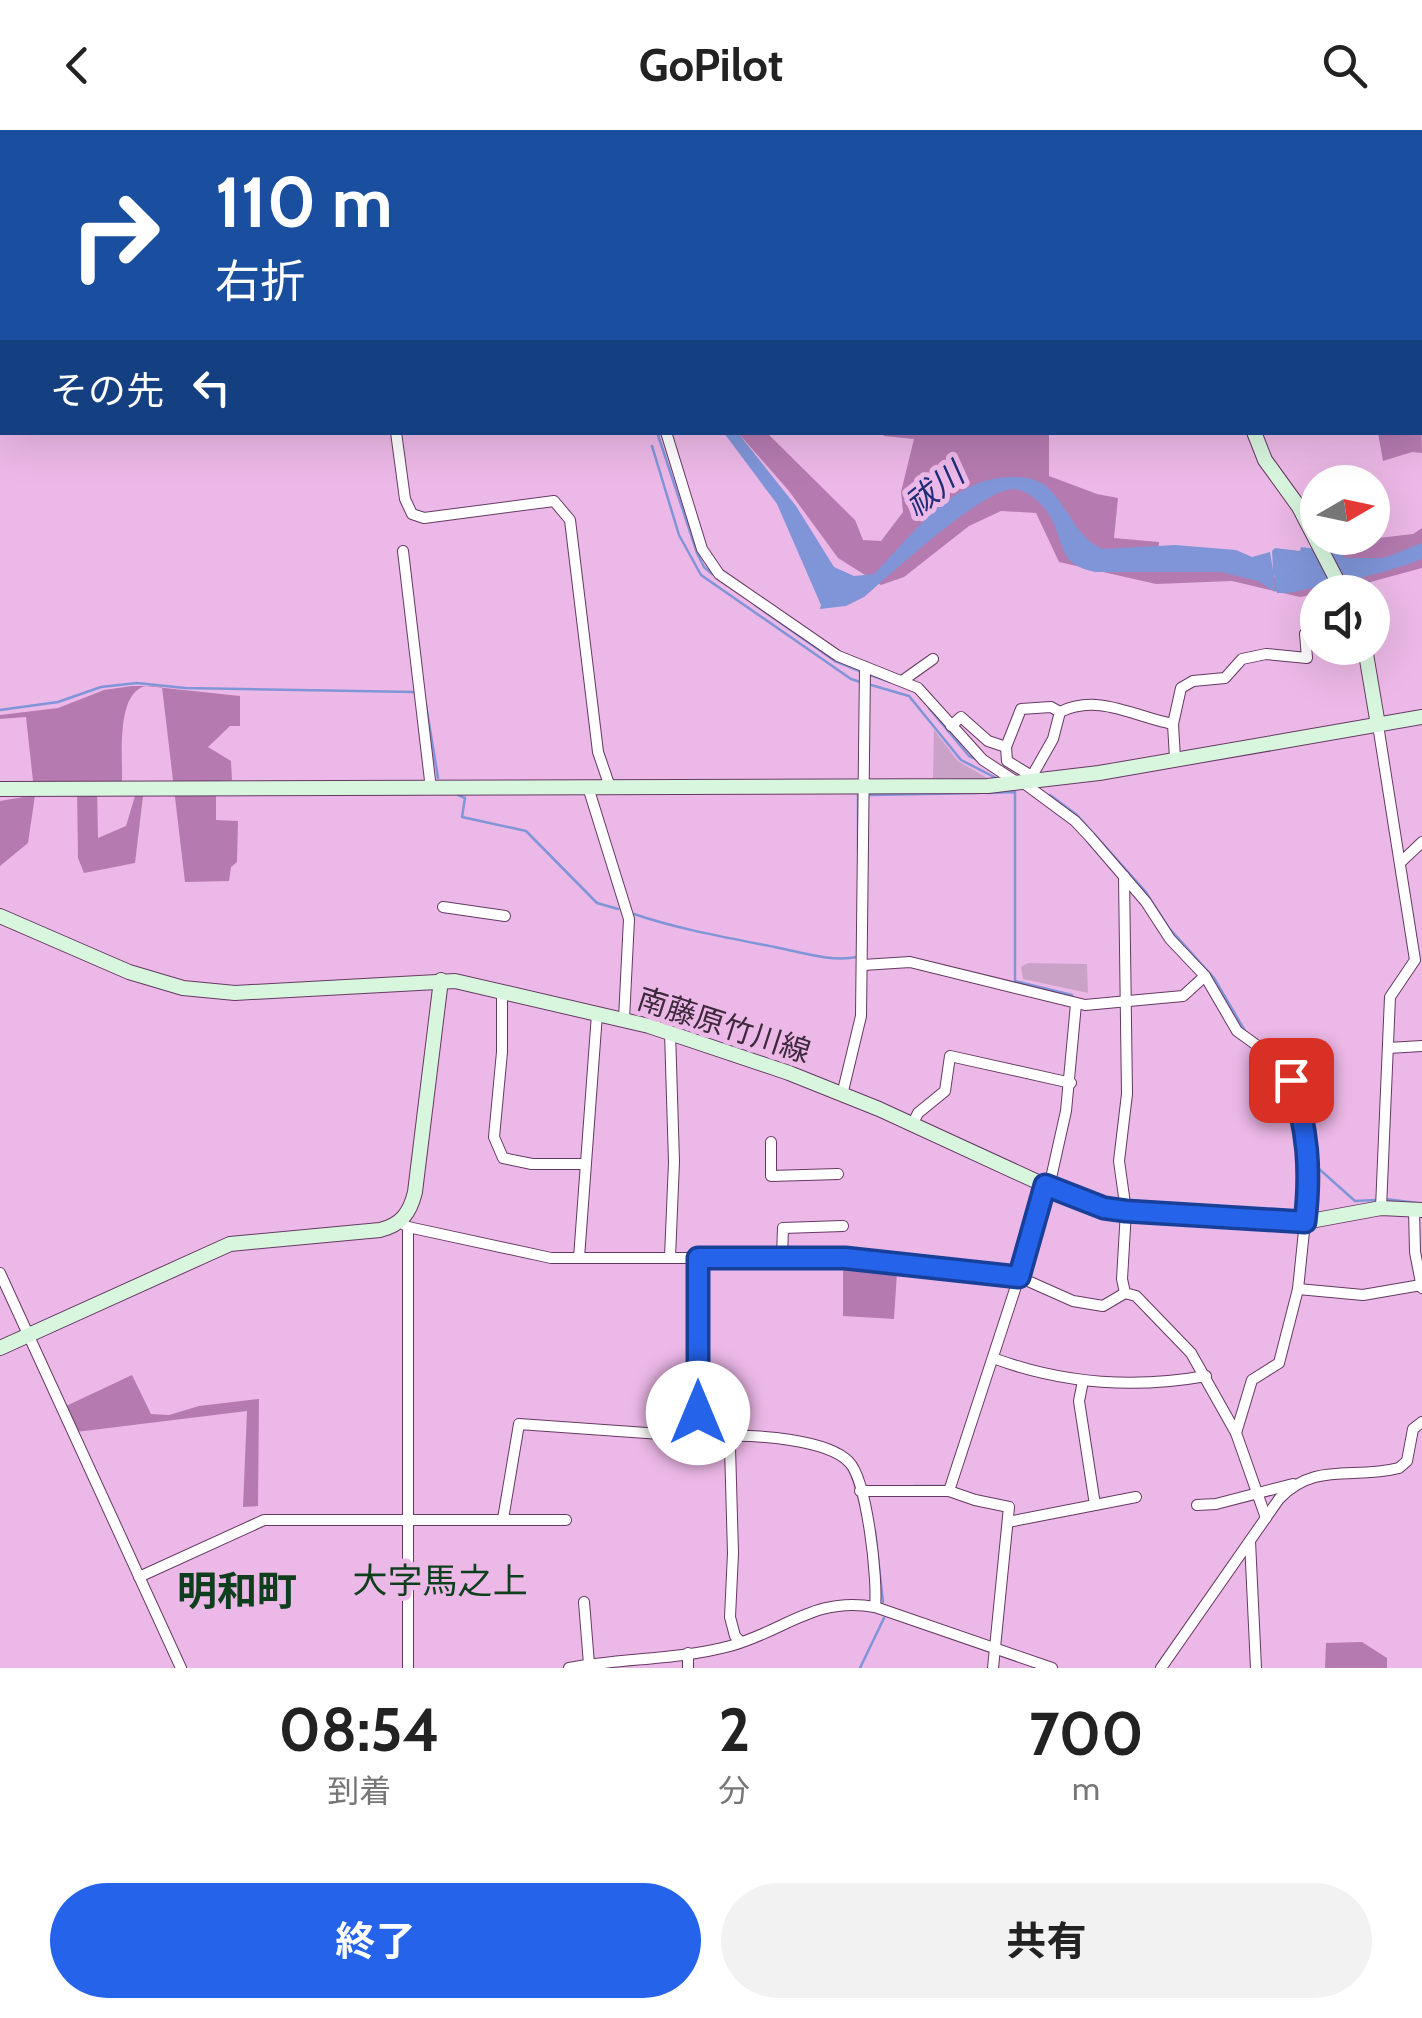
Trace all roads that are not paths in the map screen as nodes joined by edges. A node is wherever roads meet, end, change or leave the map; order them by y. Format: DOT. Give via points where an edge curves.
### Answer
graph roads {
  1 [pos="396,435"];
  2 [pos="667,435"];
  3 [pos="1255,435"];
  4 [pos="403,551"];
  5 [pos="1334,575"];
  6 [pos="1300,657"];
  7 [pos="933,659"];
  8 [pos="1368,665"];
  9 [pos="864,669"];
  10 [pos="902,681"];
  11 [pos="1060,712"];
  12 [pos="1422,717"];
  13 [pos="1174,724"];
  14 [pos="1378,725"];
  15 [pos="951,726"];
  16 [pos="1006,747"];
  17 [pos="1175,759"];
  18 [pos="1026,781"];
  19 [pos="862,786"];
  20 [pos="588,787"];
  21 [pos="610,787"];
  22 [pos="0,789"];
  23 [pos="431,789"];
  24 [pos="1422,842"];
  25 [pos="1401,862"];
  26 [pos="1124,875"];
  27 [pos="443,907"];
  28 [pos="0,916"];
  29 [pos="505,916"];
  30 [pos="863,966"];
  31 [pos="1205,976"];
  32 [pos="441,980"];
  33 [pos="502,993"];
  34 [pos="1124,1002"];
  35 [pos="1076,1004"];
  36 [pos="597,1014"];
  37 [pos="624,1020"];
  38 [pos="670,1032"];
  39 [pos="1422,1046"];
  40 [pos="1388,1048"];
  41 [pos="1071,1083"];
  42 [pos="842,1096"];
  43 [pos="912,1125"];
  44 [pos="771,1142"];
  45 [pos="585,1164"];
  46 [pos="838,1174"];
  47 [pos="1047,1186"];
  48 [pos="1380,1208"];
  49 [pos="1418,1210"];
  50 [pos="1126,1211"];
  51 [pos="1305,1222"];
  52 [pos="404,1224"];
  53 [pos="843,1226"];
  54 [pos="782,1257"];
  55 [pos="579,1258"];
  56 [pos="670,1258"];
  57 [pos="698,1258"];
  58 [pos="0,1273"];
  59 [pos="1019,1277"];
  60 [pos="1422,1287"];
  61 [pos="1298,1290"];
  62 [pos="1125,1294"];
  63 [pos="28,1335"];
  64 [pos="0,1348"];
  65 [pos="996,1359"];
  66 [pos="1206,1376"];
  67 [pos="1083,1381"];
  68 [pos="1422,1422"];
  69 [pos="1236,1434"];
  70 [pos="727,1436"];
  71 [pos="703,1437"];
  72 [pos="1294,1483"];
  73 [pos="950,1487"];
  74 [pos="860,1491"];
  75 [pos="1257,1493"];
  76 [pos="1136,1497"];
  77 [pos="1197,1504"];
  78 [pos="1095,1505"];
  79 [pos="503,1518"];
  80 [pos="1266,1518"];
  81 [pos="408,1520"];
  82 [pos="566,1520"];
  83 [pos="1008,1522"];
  84 [pos="1250,1542"];
  85 [pos="139,1577"];
  86 [pos="584,1602"];
  87 [pos="875,1607"];
  88 [pos="741,1642"];
  89 [pos="995,1650"];
  90 [pos="688,1653"];
  91 [pos="588,1664"];
  92 [pos="181,1668"];
  93 [pos="408,1668"];
  94 [pos="570,1668"];
  95 [pos="688,1668"];
  96 [pos="993,1668"];
  97 [pos="1052,1668"];
  98 [pos="1160,1668"];
  99 [pos="1256,1668"];
  1 -- 21 [label="street" via="404,500 412,514 424,518 554,501 565,510 598,752"];
  2 -- 9 [label="street" via="708,562"];
  3 -- 5 [label="street"];
  4 -- 23 [label="street"];
  6 -- 13 [label="street" via="1242,659 1225,678 1192,681 1181,688"];
  7 -- 10 [label="street"];
  8 -- 14 [label="street"];
  9 -- 10 [label="street"];
  9 -- 19 [label="street"];
  10 -- 15 [label="street" via="923,693"];
  11 -- 13 [label="street" via="1098,704"];
  11 -- 16 [label="street" via="1021,710"];
  11 -- 18 [label="street"];
  12 -- 14 [label="street"];
  13 -- 17 [label="street"];
  14 -- 17 [label="street"];
  14 -- 25 [label="street"];
  15 -- 16 [label="street" via="961,717"];
  15 -- 18 [label="street" via="987,764"];
  16 -- 18 [label="street" via="1007,761"];
  17 -- 18 [label="street"];
  18 -- 19 [label="street"];
  18 -- 26 [label="street" via="1075,821"];
  19 -- 21 [label="street"];
  19 -- 30 [label="street"];
  20 -- 21 [label="street"];
  20 -- 23 [label="street"];
  20 -- 37 [label="street" via="629,920"];
  22 -- 23 [label="street"];
  24 -- 25 [label="street"];
  25 -- 40 [label="street" via="1415,960 1390,997"];
  26 -- 31 [label="street"];
  26 -- 34 [label="street"];
  27 -- 29 [label="street"];
  28 -- 32 [label="street, 南藤原竹川線" via="129,972 207,992"];
  30 -- 35 [label="street" via="910,962"];
  30 -- 42 [label="street" via="861,1016"];
  31 -- 34 [label="street" via="1183,996"];
  31 -- 51 [label="street" via="1237,1031 1291,1080 1310,1173"];
  32 -- 33 [label="street, 南藤原竹川線"];
  32 -- 52 [label="street" via="415,1192"];
  33 -- 36 [label="street, 南藤原竹川線"];
  33 -- 45 [label="street" via="494,1137 502,1158"];
  34 -- 35 [label="street"];
  34 -- 50 [label="street" via="1127,1094 1118,1162"];
  35 -- 41 [label="street"];
  36 -- 37 [label="street, 南藤原竹川線"];
  36 -- 45 [label="street"];
  37 -- 38 [label="street, 南藤原竹川線"];
  38 -- 42 [label="street, 南藤原竹川線"];
  38 -- 56 [label="street"];
  39 -- 40 [label="street"];
  40 -- 48 [label="street"];
  41 -- 43 [label="street" via="950,1056 945,1091"];
  41 -- 47 [label="street"];
  42 -- 43 [label="street, 南藤原竹川線"];
  43 -- 47 [label="street, 南藤原竹川線"];
  44 -- 46 [label="street" via="771,1176"];
  45 -- 55 [label="street"];
  47 -- 50 [label="street, 南藤原竹川線"];
  47 -- 59 [label="street"];
  48 -- 49 [label="street, 南藤原竹川線"];
  48 -- 51 [label="street, 南藤原竹川線"];
  49 -- 60 [label="street" via="1415,1252"];
  50 -- 51 [label="street, 南藤原竹川線"];
  50 -- 62 [label="street"];
  51 -- 61 [label="street"];
  52 -- 55 [label="street" via="552,1258"];
  52 -- 63 [label="street" via="230,1244"];
  52 -- 81 [label="street"];
  53 -- 54 [label="street" via="783,1228"];
  54 -- 57 [label="street"];
  54 -- 59 [label="street"];
  55 -- 56 [label="street"];
  56 -- 57 [label="street"];
  57 -- 71 [label="street"];
  58 -- 63 [label="street"];
  59 -- 62 [label="street" via="1073,1301 1104,1306"];
  59 -- 65 [label="street"];
  60 -- 61 [label="street" via="1364,1296"];
  61 -- 69 [label="street" via="1279,1362 1252,1380"];
  62 -- 66 [label="street" via="1136,1296"];
  63 -- 64 [label="street"];
  63 -- 85 [label="street"];
  65 -- 67 [label="street"];
  65 -- 73 [label="street"];
  66 -- 67 [label="street" via="1133,1385"];
  66 -- 69 [label="street"];
  67 -- 78 [label="street" via="1079,1401"];
  68 -- 72 [label="street" via="1398,1468"];
  69 -- 75 [label="street"];
  70 -- 71 [label="street"];
  70 -- 74 [label="street" via="782,1440 843,1457"];
  70 -- 88 [label="street" via="730,1617"];
  71 -- 79 [label="street" via="520,1424"];
  72 -- 75 [label="street"];
  72 -- 80 [label="street"];
  73 -- 74 [label="street"];
  73 -- 83 [label="street" via="1009,1506"];
  74 -- 87 [label="street"];
  75 -- 77 [label="street"];
  75 -- 80 [label="street"];
  76 -- 78 [label="street"];
  78 -- 83 [label="street"];
  79 -- 81 [label="street"];
  79 -- 82 [label="street"];
  80 -- 84 [label="street"];
  81 -- 85 [label="street" via="264,1520"];
  81 -- 93 [label="street"];
  83 -- 89 [label="street"];
  84 -- 98 [label="street"];
  84 -- 99 [label="street"];
  85 -- 92 [label="street"];
  86 -- 91 [label="street"];
  87 -- 88 [label="street" via="829,1605"];
  87 -- 89 [label="street"];
  88 -- 90 [label="street"];
  89 -- 96 [label="street"];
  89 -- 97 [label="street"];
  90 -- 91 [label="street"];
  90 -- 95 [label="street"];
  91 -- 94 [label="street"];
}
